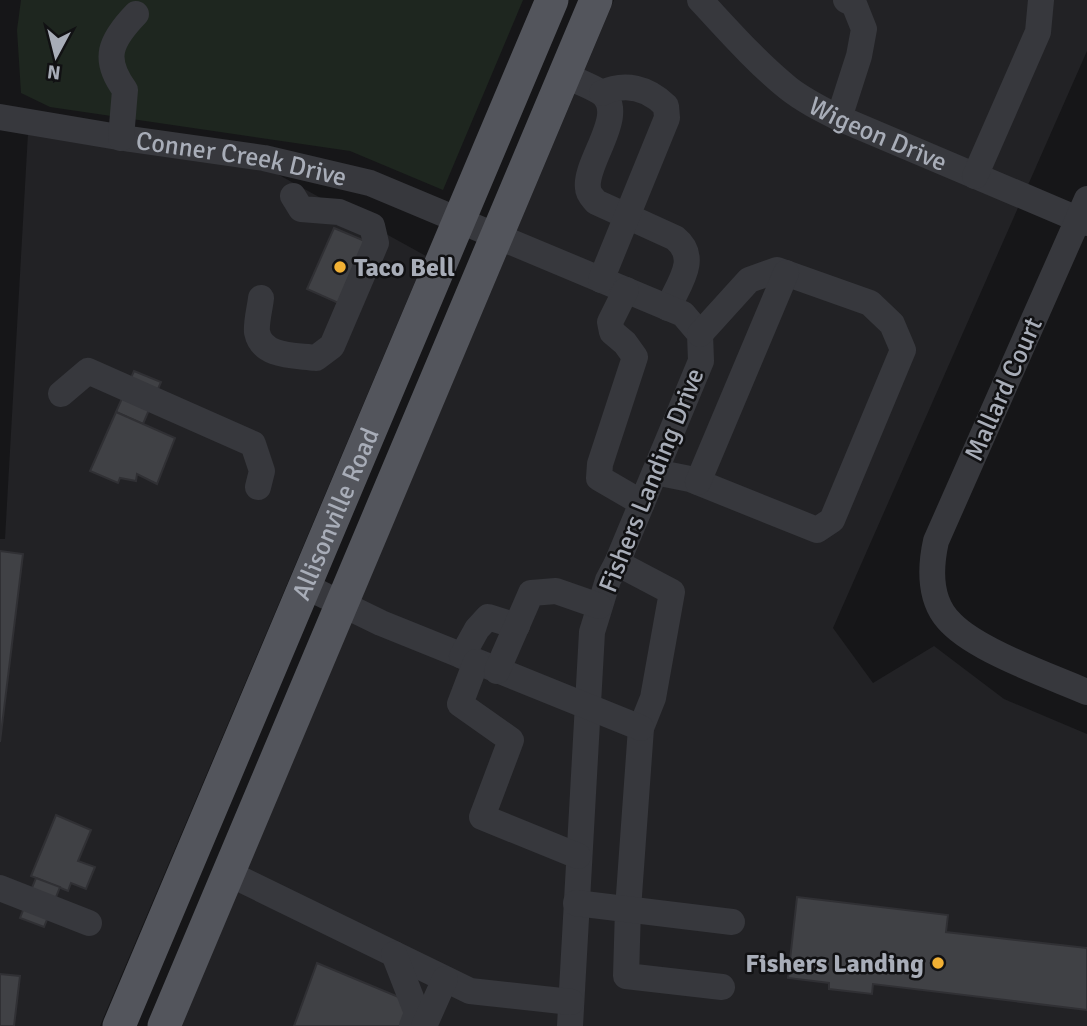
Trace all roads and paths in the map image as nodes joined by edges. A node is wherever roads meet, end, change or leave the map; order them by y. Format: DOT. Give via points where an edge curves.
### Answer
graph roads {
  1 [pos="552,0"];
  2 [pos="596,0"];
  3 [pos="700,0"];
  4 [pos="846,0"];
  5 [pos="1041,0"];
  6 [pos="136,14"];
  7 [pos="565,75"];
  8 [pos="602,93"];
  9 [pos="0,117"];
  10 [pos="839,118"];
  11 [pos="121,138"];
  12 [pos="975,176"];
  13 [pos="293,196"];
  14 [pos="1084,213"];
  15 [pos="625,217"];
  16 [pos="478,229"];
  17 [pos="786,273"];
  18 [pos="601,280"];
  19 [pos="626,290"];
  20 [pos="261,298"];
  21 [pos="668,308"];
  22 [pos="700,334"];
  23 [pos="61,394"];
  24 [pos="655,472"];
  25 [pos="698,482"];
  26 [pos="258,487"];
  27 [pos="642,503"];
  28 [pos="617,563"];
  29 [pos="305,586"];
  30 [pos="340,603"];
  31 [pos="598,607"];
  32 [pos="517,625"];
  33 [pos="478,663"];
  34 [pos="1087,692"];
  35 [pos="586,708"];
  36 [pos="641,728"];
  37 [pos="578,856"];
  38 [pos="228,873"];
  39 [pos="0,888"];
  40 [pos="576,903"];
  41 [pos="628,909"];
  42 [pos="732,922"];
  43 [pos="89,923"];
  44 [pos="394,954"];
  45 [pos="445,979"];
  46 [pos="722,987"];
  47 [pos="570,1014"];
  48 [pos="119,1026"];
  49 [pos="164,1026"];
  50 [pos="412,1026"];
  51 [pos="424,1026"];
  1 -- 16 [label="main road, Allisonville Road"];
  2 -- 7 [label="main road, Allisonville Road"];
  3 -- 10 [label="street, Wigeon Drive" via="789,89"];
  4 -- 10 [label="street" via="854,4 864,29"];
  5 -- 12 [label="street" via="1038,32"];
  6 -- 11 [label="street" via="114,41 110,60 125,90"];
  7 -- 8 [label="street"];
  7 -- 16 [label="main road, Allisonville Road"];
  8 -- 15 [label="street" via="610,121 588,177 588,191 596,202"];
  8 -- 15 [label="street" via="629,86 666,106 667,118"];
  9 -- 11 [label="street, Conner Creek Drive"];
  10 -- 12 [label="street, Wigeon Drive"];
  11 -- 16 [label="street, Conner Creek Drive" via="264,158 340,175"];
  12 -- 14 [label="street, Wigeon Drive"];
  13 -- 20 [label="street" via="301,209 339,212 372,226 376,243 331,346 316,358 277,354 265,347 257,333"];
  14 -- 34 [label="street, Mallard Court" via="936,541 931,562 932,583 951,624 972,639"];
  15 -- 18 [label="street"];
  15 -- 21 [label="street" via="685,246 689,260"];
  16 -- 18 [label="street, Fishers Landing Drive"];
  16 -- 29 [label="main road, Allisonville Road"];
  16 -- 30 [label="main road, Allisonville Road"];
  17 -- 22 [label="street" via="777,270 749,280"];
  17 -- 25 [label="street"];
  17 -- 25 [label="street" via="870,303 892,324 903,350 832,520 817,530"];
  18 -- 19 [label="street, Fishers Landing Drive"];
  19 -- 21 [label="street, Fishers Landing Drive"];
  19 -- 27 [label="street" via="610,322 612,332 635,358 599,478"];
  21 -- 22 [label="street, Fishers Landing Drive" via="683,314"];
  22 -- 24 [label="street, Fishers Landing Drive" via="701,361"];
  23 -- 26 [label="street" via="88,371 253,444 262,471"];
  24 -- 25 [label="street"];
  24 -- 27 [label="street, Fishers Landing Drive"];
  27 -- 28 [label="street, Fishers Landing Drive"];
  28 -- 31 [label="street, Fishers Landing Drive"];
  28 -- 36 [label="street" via="672,592 653,698"];
  29 -- 30 [label="street"];
  29 -- 48 [label="main road, Allisonville Road"];
  30 -- 33 [label="street"];
  30 -- 38 [label="main road, Allisonville Road"];
  31 -- 32 [label="street" via="556,591 531,593"];
  31 -- 35 [label="street, Fishers Landing Drive"];
  32 -- 33 [label="street"];
  32 -- 33 [label="street" via="488,617 477,629"];
  33 -- 35 [label="street"];
  33 -- 37 [label="street" via="460,704 511,740 482,817"];
  35 -- 36 [label="street"];
  35 -- 37 [label="street, Fishers Landing Drive"];
  36 -- 41 [label="street"];
  37 -- 40 [label="street, Fishers Landing Drive"];
  38 -- 44 [label="street"];
  38 -- 49 [label="main road, Allisonville Road"];
  39 -- 43 [label="street"];
  40 -- 41 [label="street"];
  40 -- 47 [label="street, Fishers Landing Drive"];
  41 -- 42 [label="street"];
  41 -- 46 [label="street" via="626,976"];
  44 -- 45 [label="street"];
  44 -- 50 [label="street" via="417,1013"];
  45 -- 47 [label="street" via="470,991"];
  45 -- 51 [label="street"];
}
